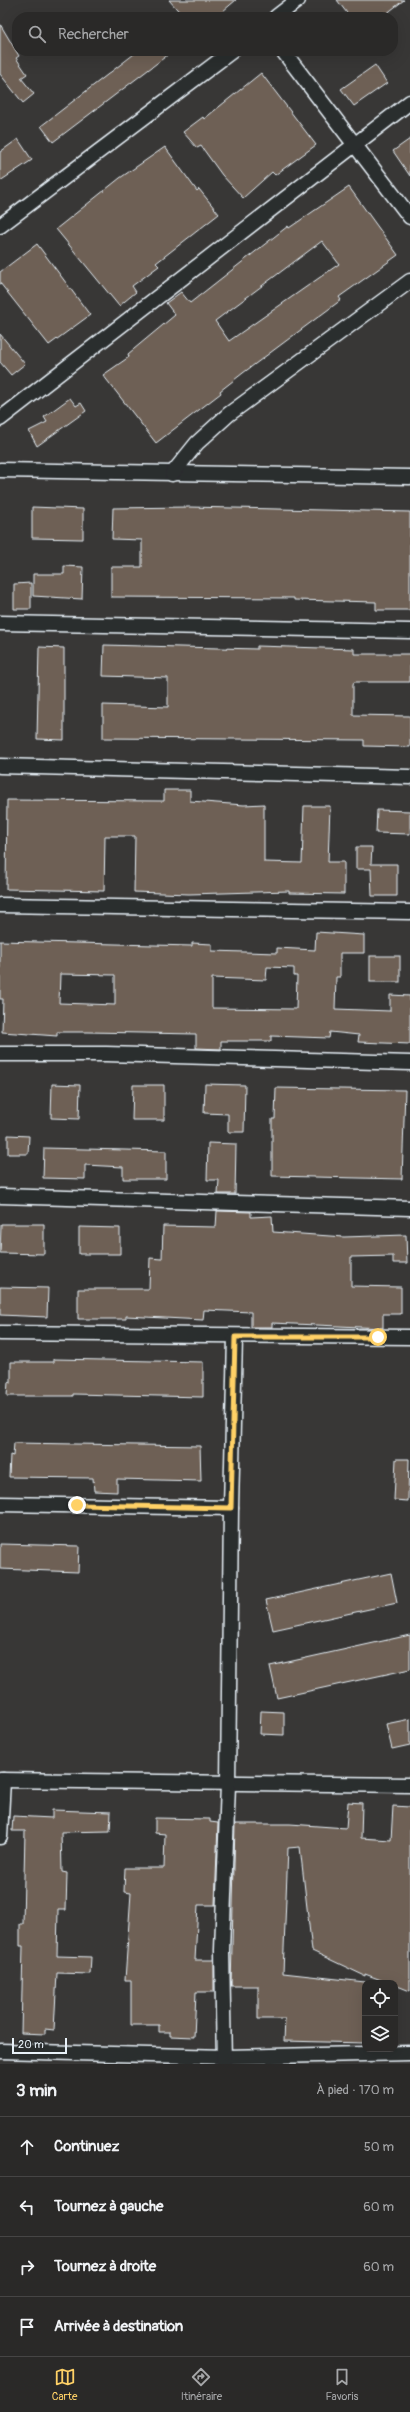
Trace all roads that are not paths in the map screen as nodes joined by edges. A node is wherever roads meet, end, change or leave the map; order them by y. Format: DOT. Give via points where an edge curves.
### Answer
graph roads {
  1 [pos="298,0"];
  2 [pos="282,12"];
  3 [pos="225,56"];
  4 [pos="287,56"];
  5 [pos="410,102"];
  6 [pos="355,144"];
  7 [pos="410,217"];
  8 [pos="0,226"];
  9 [pos="410,281"];
  10 [pos="0,419"];
  11 [pos="0,470"];
  12 [pos="172,474"];
  13 [pos="410,477"];
  14 [pos="0,624"];
  15 [pos="410,631"];
  16 [pos="0,766"];
  17 [pos="410,777"];
  18 [pos="0,906"];
  19 [pos="410,912"];
  20 [pos="0,1054"];
  21 [pos="410,1063"];
  22 [pos="0,1196"];
  23 [pos="410,1208"];
  24 [pos="0,1333"];
  25 [pos="235,1337"];
  26 [pos="410,1337"];
  27 [pos="0,1504"];
  28 [pos="231,1508"];
  29 [pos="1,1780"];
  30 [pos="228,1784"];
  31 [pos="410,1785"];
  32 [pos="0,1838"];
  33 [pos="0,2051"];
  34 [pos="410,2053"];
  35 [pos="224,2060"];
  1 -- 2 [label="street"];
  3 -- 8 [label="street"];
  4 -- 6 [label="street"];
  5 -- 6 [label="street"];
  6 -- 7 [label="street"];
  6 -- 10 [label="street"];
  9 -- 12 [label="street" via="229,414 197,443"];
  11 -- 12 [label="street"];
  12 -- 13 [label="street"];
  14 -- 15 [label="street"];
  16 -- 17 [label="street"];
  18 -- 19 [label="street"];
  20 -- 21 [label="street" via="106,1054"];
  22 -- 23 [label="street"];
  24 -- 25 [label="street"];
  25 -- 26 [label="street"];
  25 -- 28 [label="street"];
  27 -- 28 [label="street"];
  28 -- 30 [label="street"];
  29 -- 30 [label="street"];
  29 -- 32 [label="street"];
  30 -- 31 [label="street"];
  30 -- 35 [label="street" via="222,1950"];
  33 -- 35 [label="street"];
  34 -- 35 [label="street"];
}
